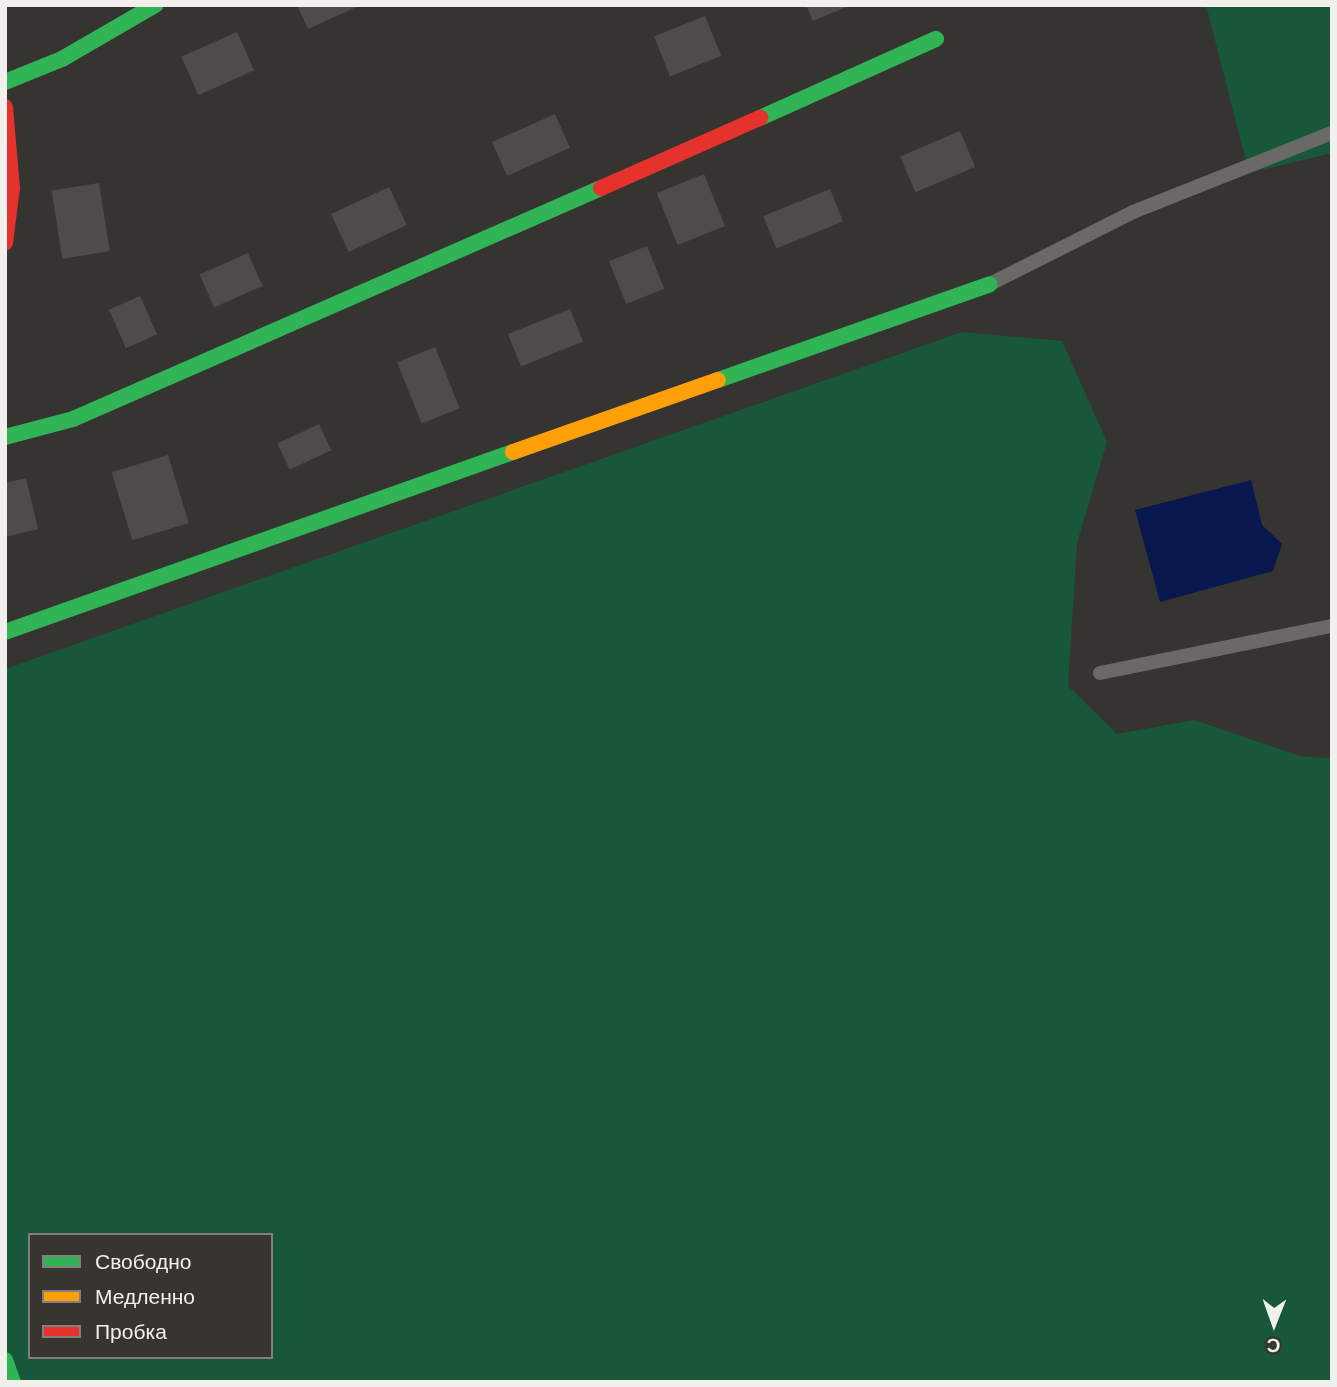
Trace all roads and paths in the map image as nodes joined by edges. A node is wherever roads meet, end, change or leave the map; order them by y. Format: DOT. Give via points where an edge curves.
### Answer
graph roads {
  1 [pos="155,5"];
  2 [pos="936,39"];
  3 [pos="5,82"];
  4 [pos="5,107"];
  5 [pos="1332,133"];
  6 [pos="5,243"];
  7 [pos="990,284"];
  8 [pos="5,438"];
  9 [pos="1332,626"];
  10 [pos="5,632"];
  11 [pos="1100,673"];
  12 [pos="5,1360"];
  13 [pos="13,1382"];
  1 -- 3 [label="street" via="62,59"];
  2 -- 8 [label="street" via="281,331 73,419"];
  4 -- 6 [label="street" via="12,188"];
  5 -- 7 [label="lane" via="1133,212"];
  7 -- 10 [label="street"];
  9 -- 11 [label="lane"];
  12 -- 13 [label="street"];
}
